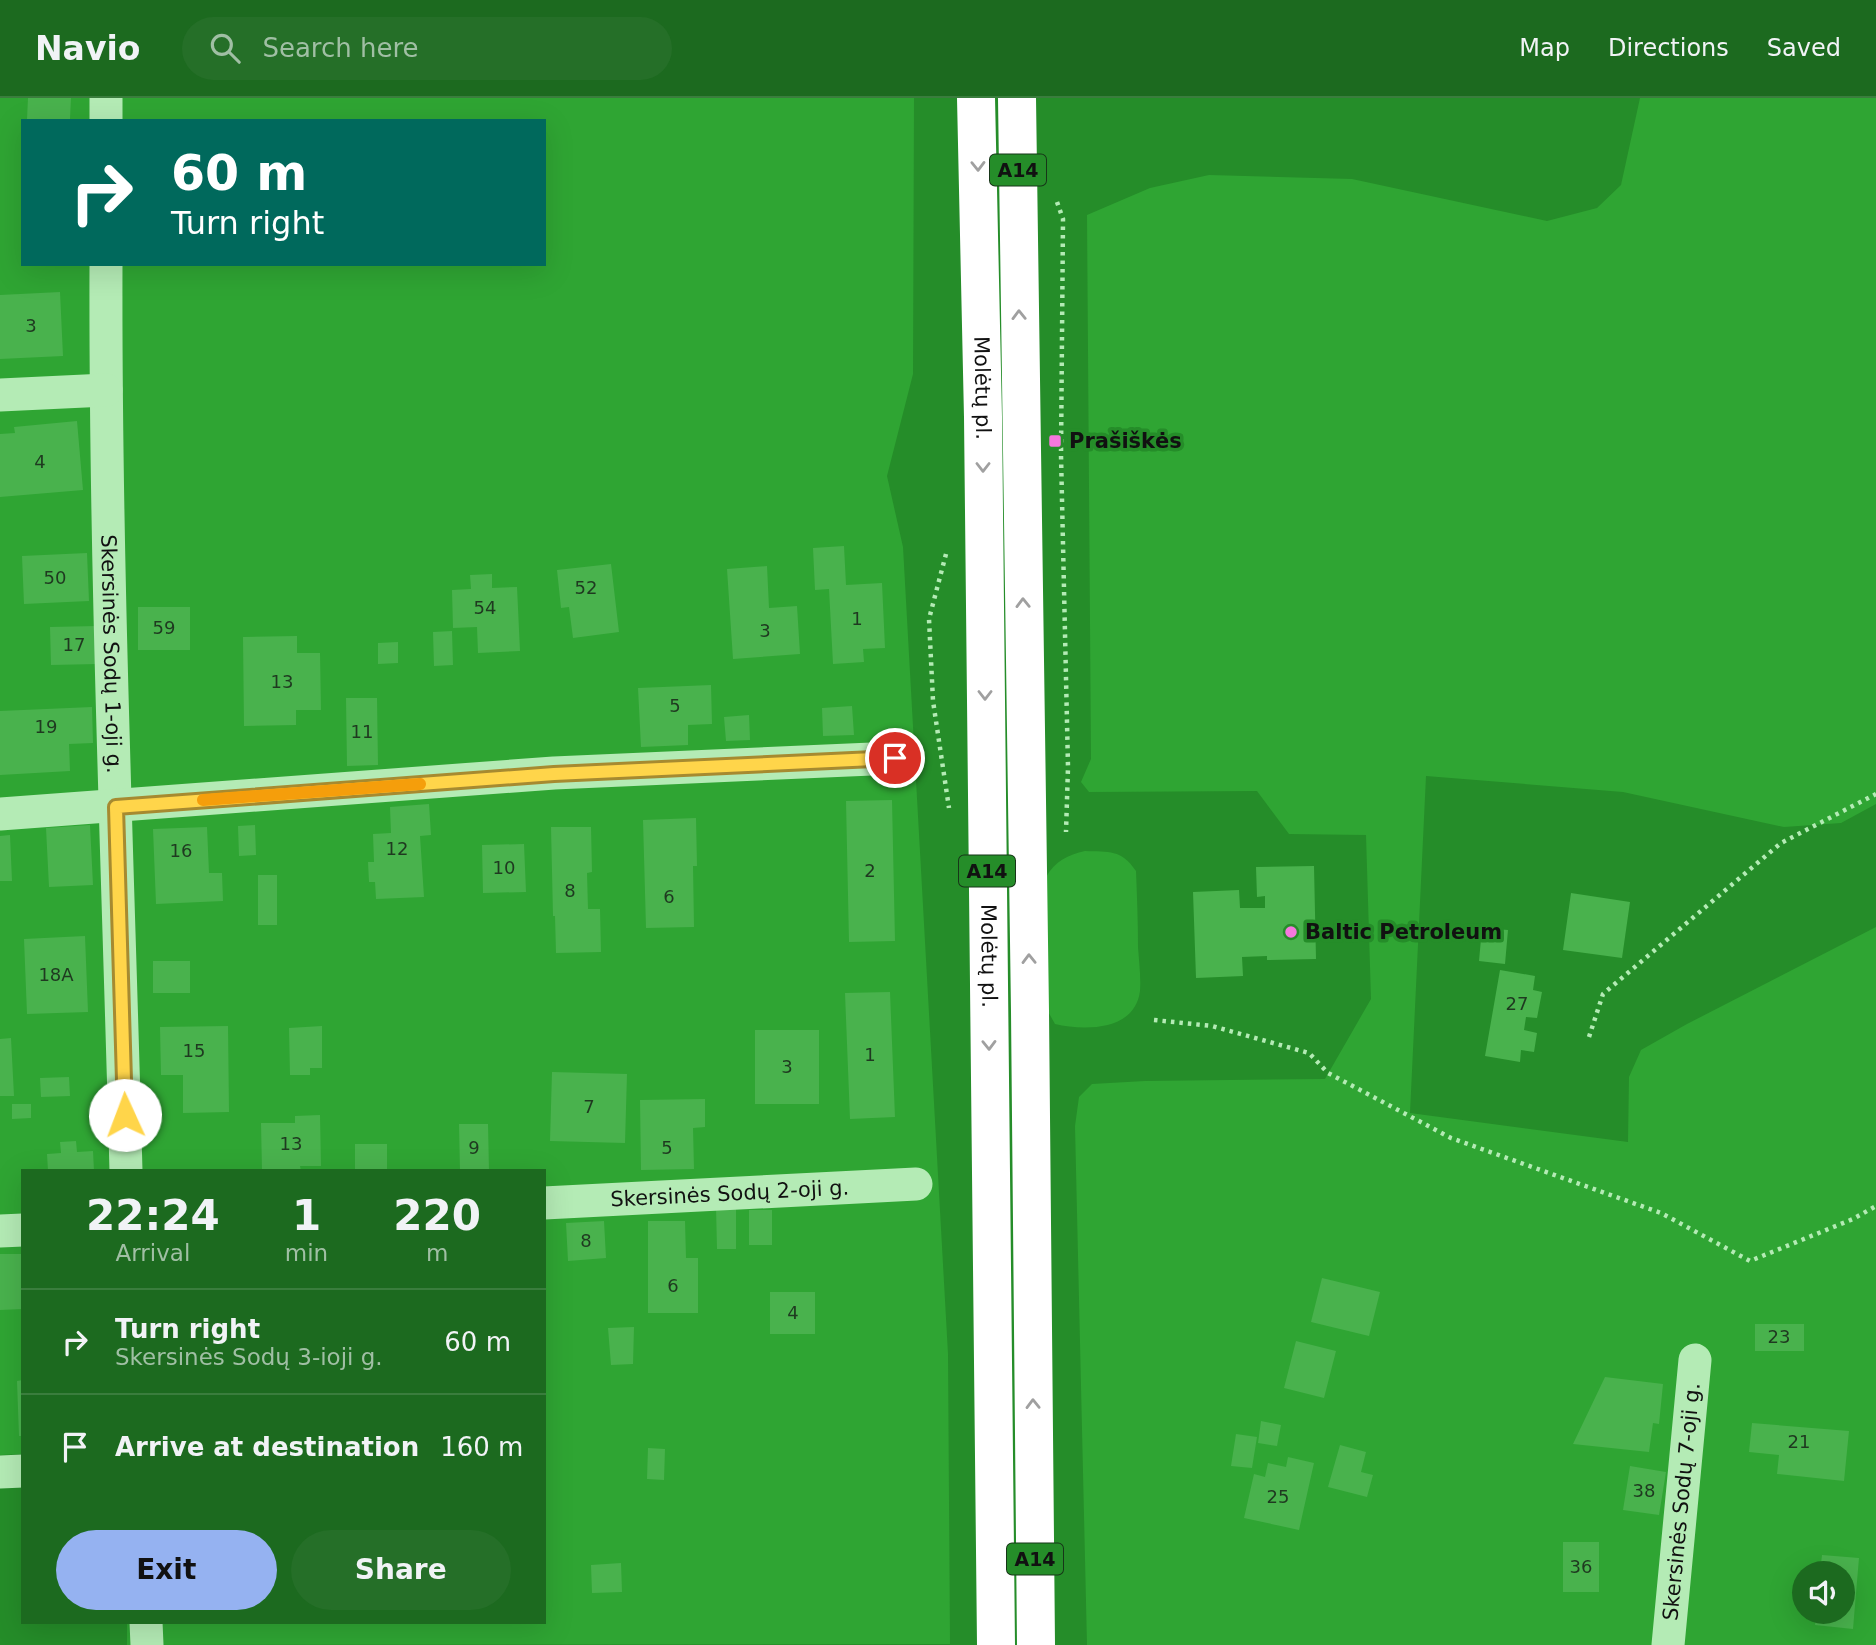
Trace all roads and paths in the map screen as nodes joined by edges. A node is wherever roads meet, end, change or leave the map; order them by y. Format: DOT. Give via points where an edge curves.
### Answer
graph roads {
  1 [pos="106,98"];
  2 [pos="976,98"];
  3 [pos="1017,98"];
  4 [pos="106,119"];
  5 [pos="106,266"];
  6 [pos="106,390"];
  7 [pos="0,395"];
  8 [pos="895,758"];
  9 [pos="1876,794"];
  10 [pos="116,807"];
  11 [pos="0,814"];
  12 [pos="1154,1020"];
  13 [pos="1589,1037"];
  14 [pos="126,1169"];
  15 [pos="916,1184"];
  16 [pos="546,1203"];
  17 [pos="1876,1206"];
  18 [pos="21,1230"];
  19 [pos="0,1231"];
  20 [pos="1695,1360"];
  21 [pos="21,1471"];
  22 [pos="0,1472"];
  23 [pos="146,1624"];
  24 [pos="147,1645"];
  25 [pos="996,1645"];
  26 [pos="1036,1645"];
  27 [pos="1668,1645"];
  1 -- 4 [label="street"];
  2 -- 25 [label="highway, Molėtų pl. / A14, one-way"];
  26 -- 3 [label="highway, Molėtų pl. / A14, one-way"];
  5 -- 6 [label="street, Skersinės Sodų 1-oji g."];
  6 -- 7 [label="street"];
  6 -- 10 [label="street, Skersinės Sodų 1-oji g."];
  8 -- 10 [label="street" via="554,774"];
  9 -- 13 [label="path" via="1781,843 1739,878 1603,994"];
  10 -- 11 [label="street"];
  10 -- 14 [label="street, Skersinės Sodų 1-oji g."];
  12 -- 17 [label="path" via="1212,1027 1309,1053 1328,1073 1451,1138 1661,1213 1751,1261"];
  15 -- 16 [label="street, Skersinės Sodų 2-oji g."];
  18 -- 19 [label="street"];
  20 -- 27 [label="street, Skersinės Sodų 7-oji g."];
  21 -- 22 [label="street"];
  23 -- 24 [label="street"];
}
